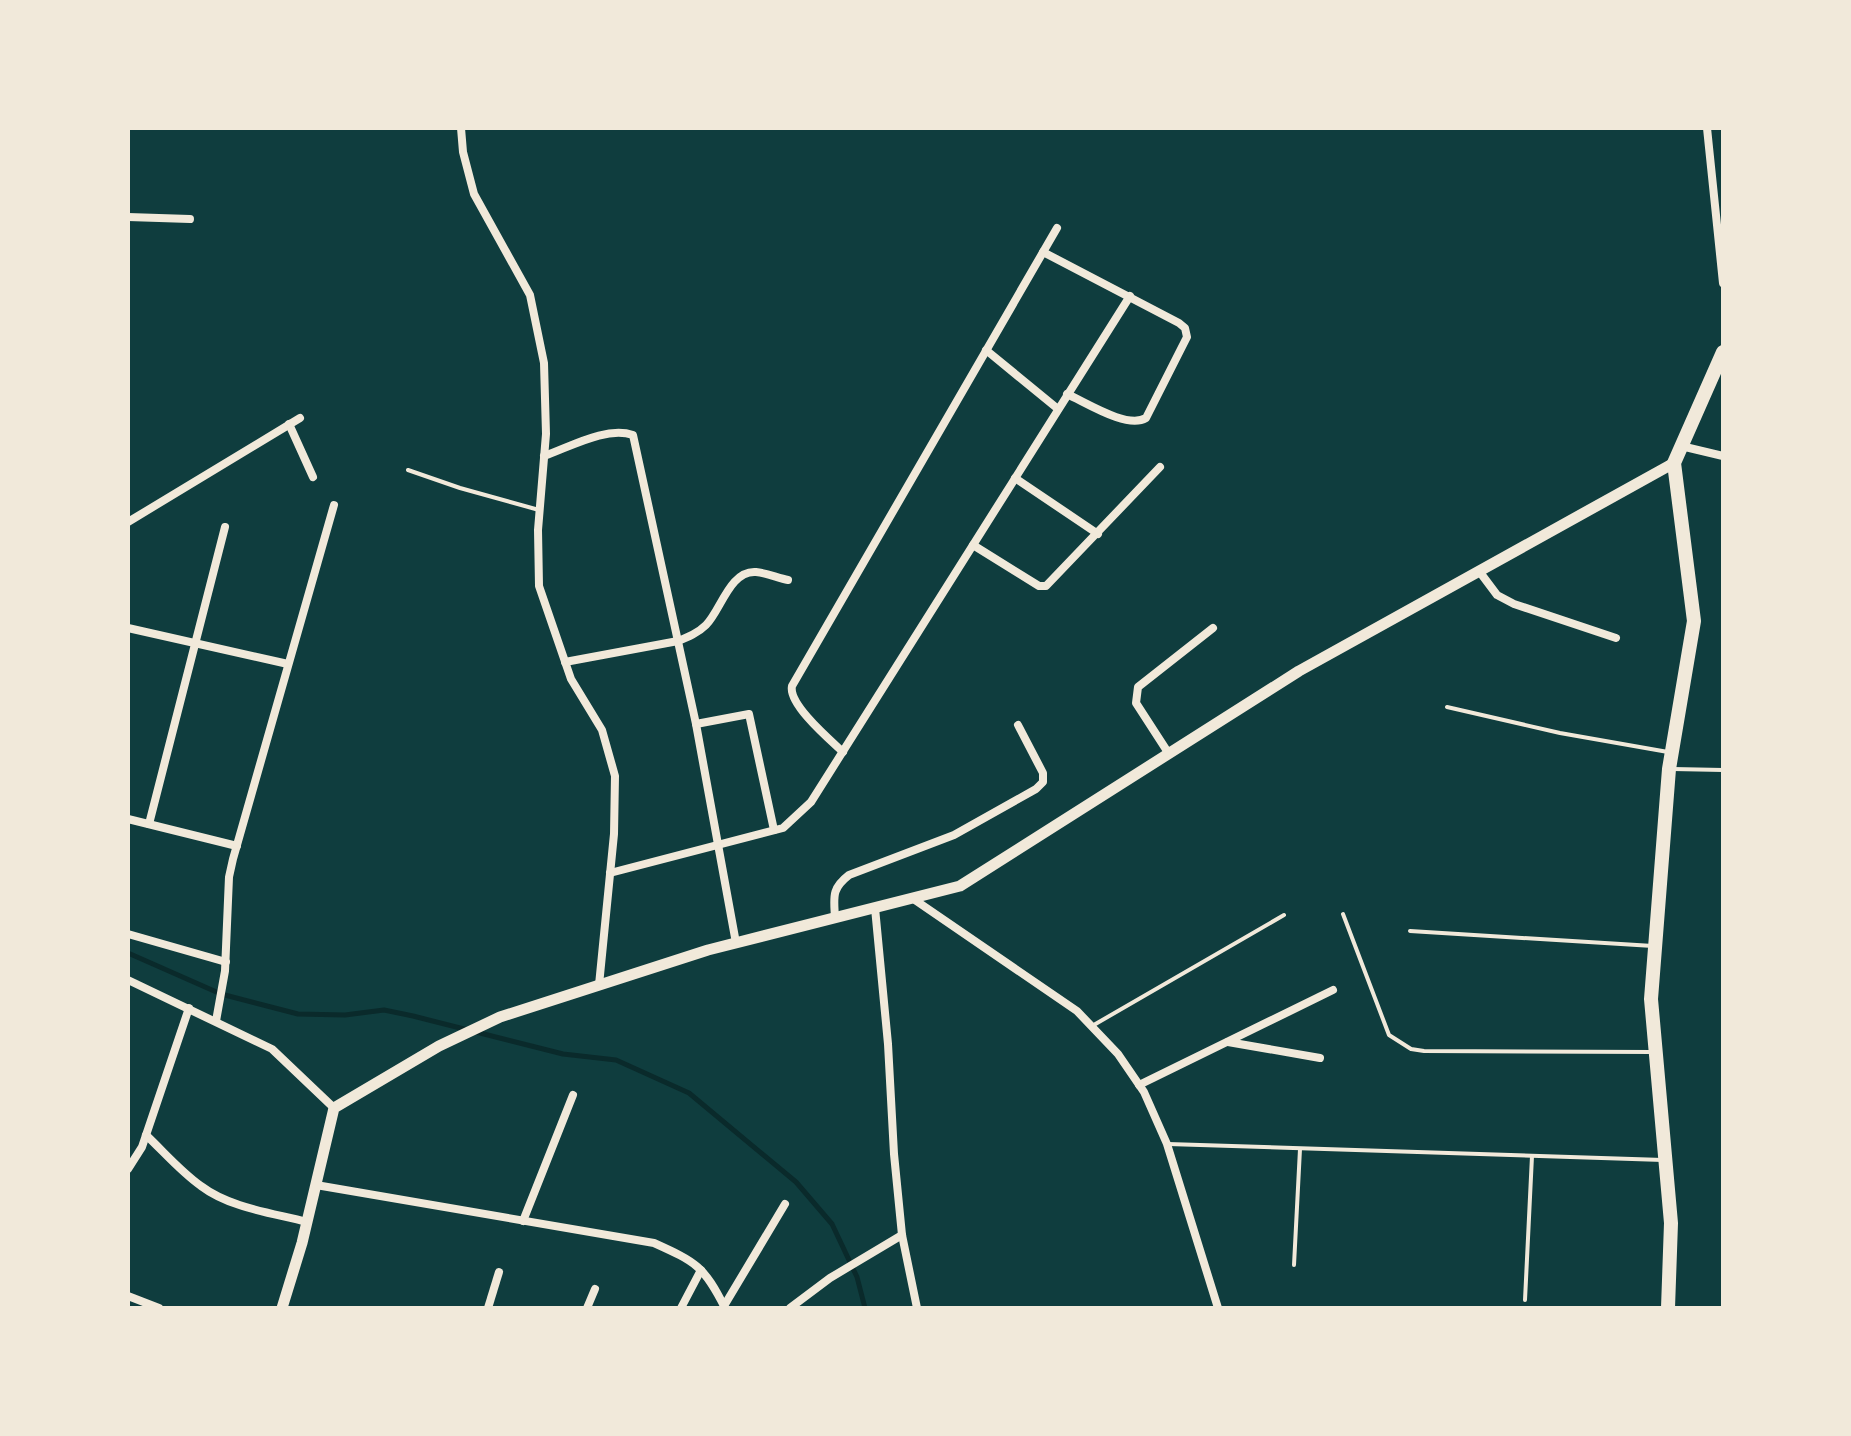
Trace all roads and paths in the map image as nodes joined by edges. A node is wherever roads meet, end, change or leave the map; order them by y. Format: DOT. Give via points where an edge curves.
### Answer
graph roads {
  1 [pos="461,128"];
  2 [pos="1707,128"];
  3 [pos="128,217"];
  4 [pos="190,219"];
  5 [pos="1057,228"];
  6 [pos="1043,252"];
  7 [pos="1723,283"];
  8 [pos="1130,296"];
  9 [pos="986,350"];
  10 [pos="1723,352"];
  11 [pos="1067,394"];
  12 [pos="1058,409"];
  13 [pos="300,418"];
  14 [pos="289,424"];
  15 [pos="1681,446"];
  16 [pos="544,456"];
  17 [pos="1723,456"];
  18 [pos="1674,463"];
  19 [pos="1160,467"];
  20 [pos="408,470"];
  21 [pos="313,477"];
  22 [pos="1015,478"];
  23 [pos="334,505"];
  24 [pos="539,510"];
  25 [pos="128,522"];
  26 [pos="225,527"];
  27 [pos="1098,534"];
  28 [pos="973,545"];
  29 [pos="1479,571"];
  30 [pos="788,580"];
  31 [pos="128,628"];
  32 [pos="1213,628"];
  33 [pos="1616,638"];
  34 [pos="678,641"];
  35 [pos="195,643"];
  36 [pos="565,662"];
  37 [pos="288,664"];
  38 [pos="1447,707"];
  39 [pos="696,724"];
  40 [pos="1018,725"];
  41 [pos="843,752"];
  42 [pos="1672,753"];
  43 [pos="1169,754"];
  44 [pos="1669,769"];
  45 [pos="1723,770"];
  46 [pos="128,819"];
  47 [pos="149,824"];
  48 [pos="774,830"];
  49 [pos="717,845"];
  50 [pos="237,846"];
  51 [pos="610,873"];
  52 [pos="912,898"];
  53 [pos="875,908"];
  54 [pos="1343,914"];
  55 [pos="1284,915"];
  56 [pos="835,918"];
  57 [pos="1410,931"];
  58 [pos="128,934"];
  59 [pos="736,943"];
  60 [pos="1655,946"];
  61 [pos="225,966"];
  62 [pos="128,980"];
  63 [pos="599,985"];
  64 [pos="1333,990"];
  65 [pos="189,1008"];
  66 [pos="216,1021"];
  67 [pos="1091,1026"];
  68 [pos="1227,1042"];
  69 [pos="1656,1052"];
  70 [pos="1320,1058"];
  71 [pos="1139,1085"];
  72 [pos="573,1095"];
  73 [pos="334,1108"];
  74 [pos="146,1135"];
  75 [pos="1167,1144"];
  76 [pos="1300,1149"];
  77 [pos="1532,1156"];
  78 [pos="1665,1160"];
  79 [pos="128,1169"];
  80 [pos="316,1185"];
  81 [pos="785,1204"];
  82 [pos="523,1221"];
  83 [pos="307,1222"];
  84 [pos="902,1235"];
  85 [pos="1294,1265"];
  86 [pos="701,1270"];
  87 [pos="499,1272"];
  88 [pos="595,1289"];
  89 [pos="128,1296"];
  90 [pos="1525,1300"];
  91 [pos="724,1307"];
  92 [pos="159,1308"];
  93 [pos="282,1308"];
  94 [pos="488,1308"];
  95 [pos="587,1308"];
  96 [pos="681,1308"];
  97 [pos="790,1308"];
  98 [pos="917,1308"];
  99 [pos="1218,1308"];
  100 [pos="1668,1308"];
  1 -- 16 [label="street" via="474,194 530,295 544,363"];
  2 -- 7 [label="street"];
  3 -- 4 [label="street"];
  5 -- 6 [label="street"];
  6 -- 8 [label="street"];
  6 -- 9 [label="street"];
  8 -- 11 [label="street"];
  8 -- 11 [label="street" via="1179,323 1187,337 1146,418 1128,422"];
  9 -- 12 [label="street"];
  9 -- 41 [label="street" via="792,686 796,704"];
  10 -- 15 [label="main road"];
  11 -- 12 [label="street"];
  12 -- 22 [label="street"];
  13 -- 14 [label="street"];
  14 -- 21 [label="street"];
  14 -- 25 [label="street"];
  15 -- 17 [label="street"];
  15 -- 18 [label="main road"];
  16 -- 24 [label="street"];
  16 -- 34 [label="street" via="610,433 633,435"];
  18 -- 29 [label="street"];
  18 -- 42 [label="main road" via="1694,621"];
  19 -- 27 [label="street"];
  20 -- 24 [label="lane"];
  22 -- 27 [label="street"];
  22 -- 28 [label="street"];
  23 -- 37 [label="street"];
  24 -- 36 [label="street" via="539,586"];
  26 -- 35 [label="street"];
  27 -- 28 [label="street" via="1046,586"];
  28 -- 41 [label="street"];
  29 -- 33 [label="street" via="1497,595 1514,604"];
  29 -- 43 [label="street" via="1299,671"];
  30 -- 34 [label="street" via="745,574 703,628"];
  31 -- 35 [label="street"];
  32 -- 43 [label="street" via="1138,687 1136,703"];
  34 -- 36 [label="street"];
  34 -- 39 [label="street"];
  35 -- 37 [label="street"];
  35 -- 47 [label="street"];
  36 -- 51 [label="street" via="602,730 615,776"];
  37 -- 50 [label="street"];
  38 -- 42 [label="lane"];
  39 -- 48 [label="street" via="749,714"];
  39 -- 49 [label="street"];
  40 -- 56 [label="street" via="1043,782 954,835 849,875 834,892"];
  41 -- 48 [label="street" via="811,802"];
  42 -- 44 [label="main road"];
  43 -- 52 [label="street" via="960,886"];
  44 -- 45 [label="lane"];
  44 -- 60 [label="main road"];
  46 -- 47 [label="street"];
  47 -- 50 [label="street"];
  48 -- 49 [label="street"];
  49 -- 51 [label="street"];
  49 -- 59 [label="street"];
  50 -- 61 [label="street" via="229,877"];
  51 -- 63 [label="street"];
  52 -- 53 [label="street"];
  52 -- 67 [label="street" via="1077,1011"];
  53 -- 56 [label="street"];
  53 -- 84 [label="street"];
  54 -- 69 [label="lane" via="1389,1035 1411,1049"];
  55 -- 67 [label="lane"];
  56 -- 59 [label="street"];
  57 -- 60 [label="lane"];
  58 -- 61 [label="street"];
  59 -- 63 [label="street"];
  60 -- 69 [label="main road" via="1651,999"];
  61 -- 66 [label="street"];
  62 -- 65 [label="street"];
  63 -- 73 [label="street" via="500,1017"];
  64 -- 68 [label="street"];
  65 -- 66 [label="street"];
  65 -- 74 [label="street"];
  66 -- 73 [label="street" via="272,1049"];
  67 -- 71 [label="street"];
  68 -- 70 [label="street"];
  68 -- 71 [label="street"];
  69 -- 78 [label="main road"];
  71 -- 75 [label="street"];
  72 -- 82 [label="street"];
  73 -- 80 [label="street"];
  74 -- 79 [label="street"];
  74 -- 83 [label="street" via="213,1194"];
  75 -- 76 [label="lane"];
  75 -- 99 [label="street"];
  76 -- 77 [label="lane"];
  76 -- 85 [label="lane"];
  77 -- 78 [label="lane"];
  77 -- 90 [label="lane"];
  78 -- 100 [label="main road" via="1671,1223"];
  80 -- 82 [label="street"];
  80 -- 83 [label="street"];
  81 -- 91 [label="street"];
  82 -- 86 [label="street" via="654,1243 694,1261"];
  83 -- 93 [label="street"];
  84 -- 97 [label="street"];
  84 -- 98 [label="street"];
  86 -- 91 [label="street"];
  86 -- 96 [label="street"];
  87 -- 94 [label="street"];
  88 -- 95 [label="street"];
  89 -- 92 [label="street"];
}
